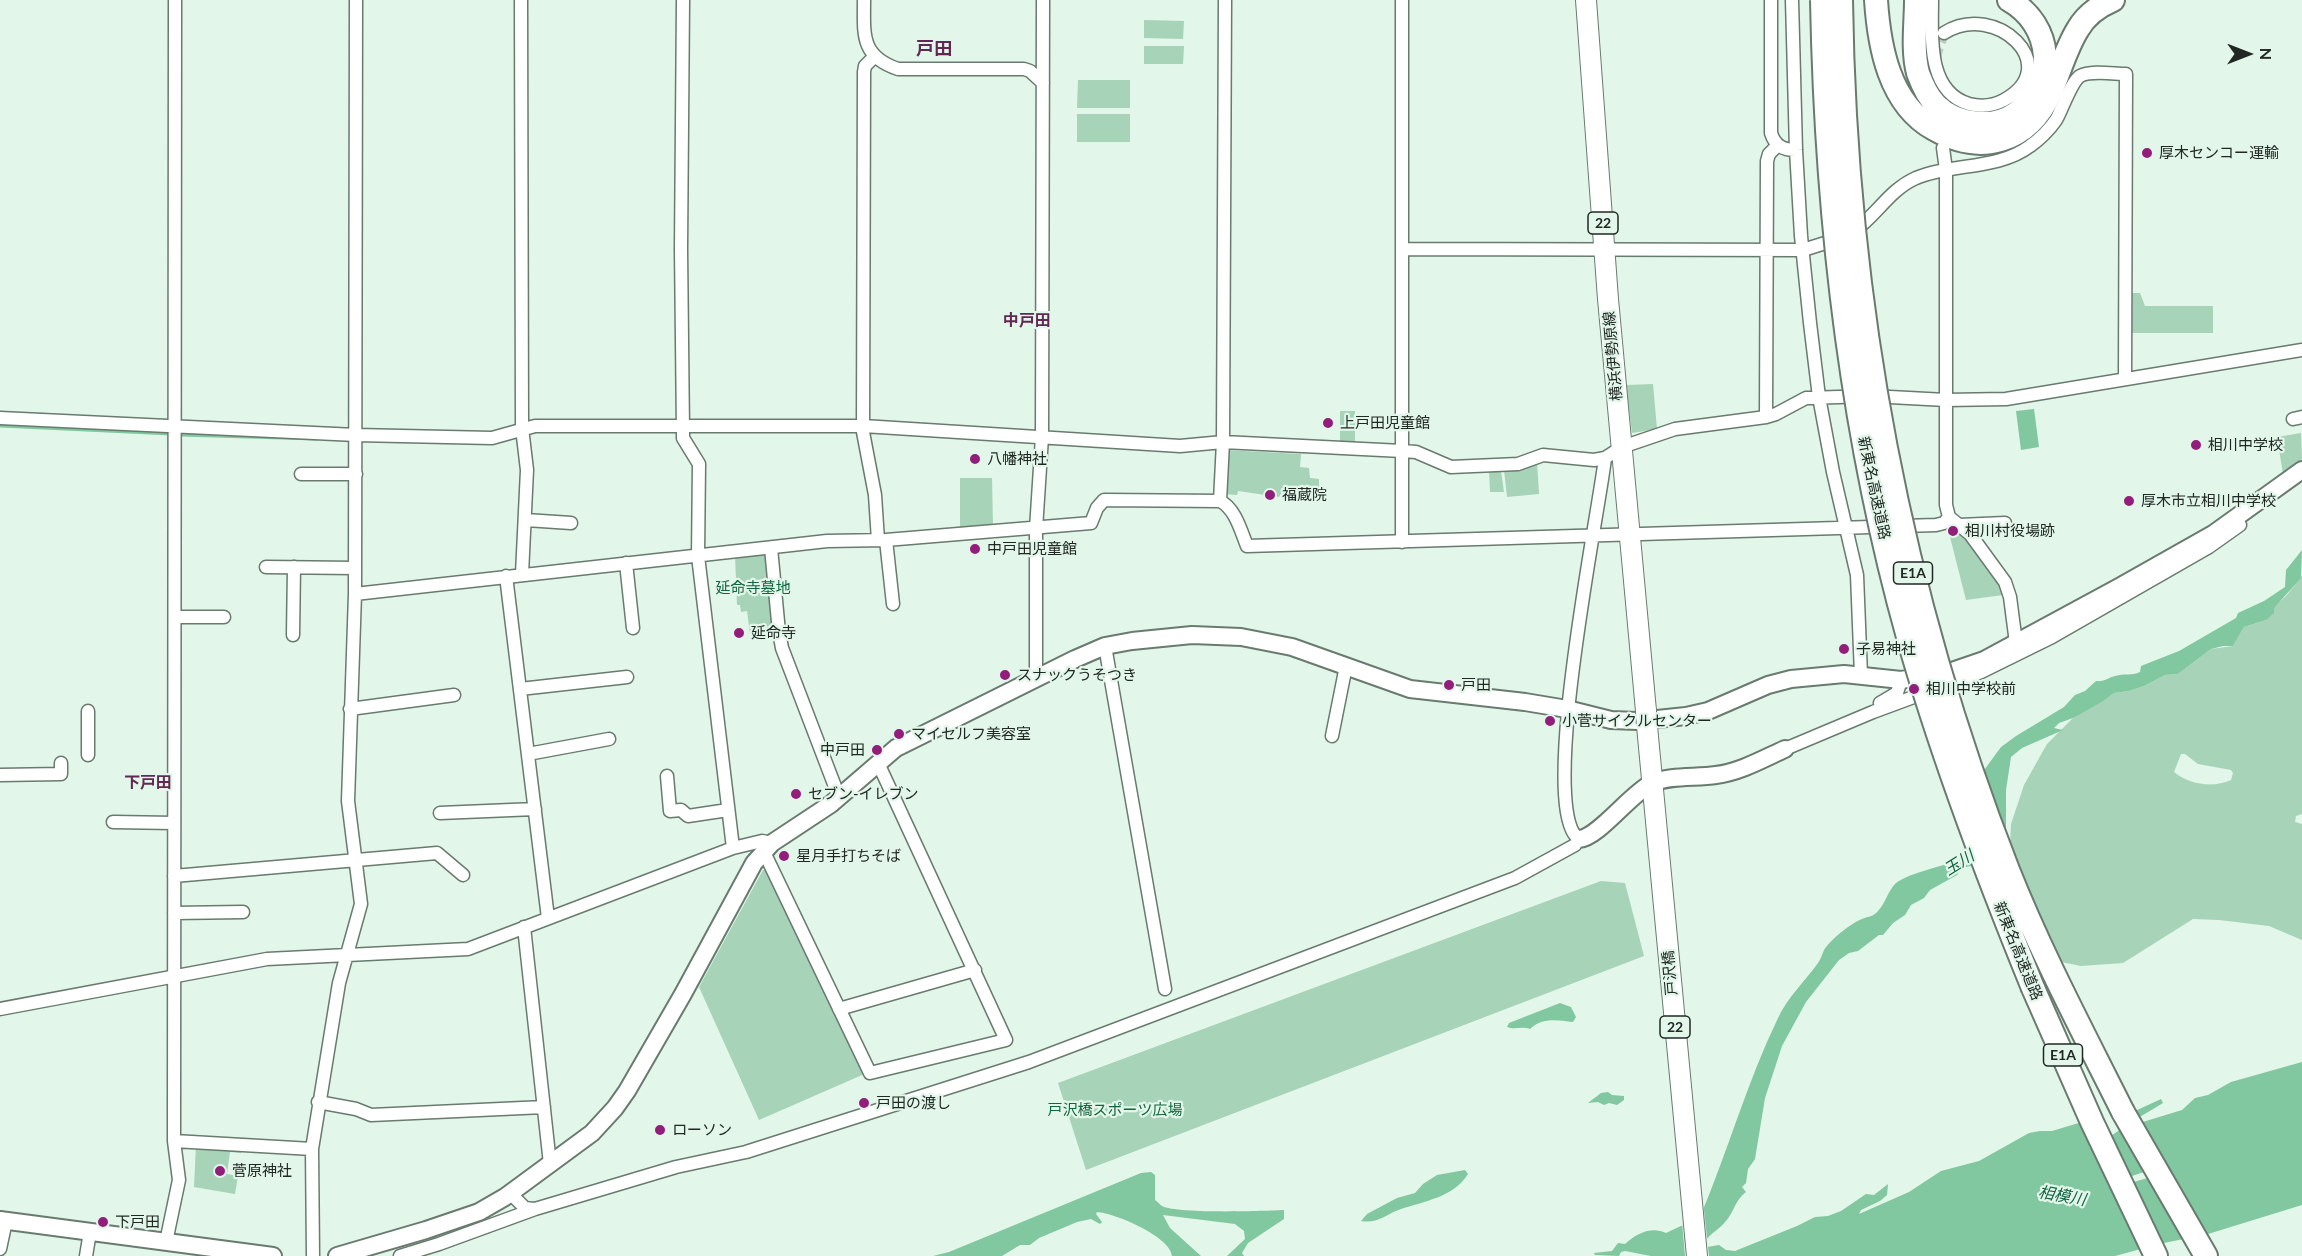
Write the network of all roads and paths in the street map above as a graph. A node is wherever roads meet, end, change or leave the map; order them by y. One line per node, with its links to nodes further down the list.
1 (175, 0): 38 (street)
2 (356, 0): 40 (street)
3 (520, 0): 39 (street)
4 (683, 0): 36 (street)
5 (864, 0): 20 (street)
6 (1043, 0): 21 (street)
7 (1225, 0): 42 (street)
8 (1402, 0): 26 (street)
9 (1586, 0): 27 (main road, 横浜伊勢原線 / 22)
10 (1771, 0): 22 (street)
11 (1792, 0): 24 (street)
12 (1822, 0): 137 (highway, 新東名高速道路 / E1A, bridge)
13 (1841, 0): 138 (highway, 新東名高速道路 / E1A, bridge)
14 (1876, 0): 18 (highway)
15 (1916, 0): 17 (highway)
16 (1932, 0): 19 (street)
17 (2009, 0)
18 (2113, 0)
19 (1944, 33)
20 (874, 57): 21 (street); 37 (street)
21 (1043, 83): 41 (street)
22 (1778, 146): 24 (street); 28 (street)
23 (1943, 147): 25 (street)
24 (1796, 150): 29 (street)
25 (1946, 170): 29 (street); 31 (street); 33 (street)
26 (1402, 249): 27 (street); 44 (street)
27 (1605, 249): 28 (street); 43 (main road, 横浜伊勢原線 / 22)
28 (1767, 250): 29 (street); 34 (street)
29 (1803, 250): 32 (street)
30 (2302, 350): 31 (street)
31 (2126, 380): 33 (street)
32 (1820, 397): 33 (street); 34 (street); 56 (street)
33 (1946, 400): 51 (street)
34 (1766, 417): 43 (street)
35 (0, 418): 38 (street)
36 (682, 426): 37 (street); 39 (street); 63 (street)
37 (863, 426): 41 (street); 60 (street)
38 (175, 427): 40 (street); 73 (street)
39 (522, 428): 40 (street); 52 (street)
40 (356, 435): 48 (street)
41 (1042, 437): 42 (street); 57 (street)
42 (1223, 442): 44 (street); 50 (street)
43 (1622, 447): 45 (street); 58 (main road, 横浜伊勢原線 / 22)
44 (1402, 450): 45 (street); 61 (street)
45 (1605, 458): 59 (street)
46 (2302, 470): 76 (street)
47 (301, 474): 48 (street)
48 (356, 474): 67 (street)
49 (2302, 476): 90 (street)
50 (1220, 501): 57 (street); 61 (street)
51 (1949, 517): 55 (street); 56 (street)
52 (526, 520): 53 (street); 68 (street)
53 (571, 523)
54 (2005, 523): 55 (street)
55 (1959, 525): 76 (street)
56 (1846, 528): 58 (street); 80 (street)
57 (1036, 529): 60 (street); 81 (street)
58 (1630, 535): 59 (street); 97 (main road, 横浜伊勢原線 / 22)
59 (1593, 536): 61 (street); 86 (street)
60 (882, 540): 62 (street); 71 (street)
61 (1401, 542)
62 (771, 548): 63 (street); 98 (street)
63 (698, 556): 64 (street); 100 (street)
64 (626, 563): 68 (street); 74 (street)
65 (266, 567): 66 (street)
66 (294, 567): 67 (street); 75 (street)
67 (355, 568): 70 (street)
68 (522, 574): 69 (street)
69 (506, 576): 70 (street); 83 (street)
70 (355, 594): 85 (street)
71 (893, 604)
72 (217, 615): 73 (street)
73 (175, 618): 103 (street)
74 (636, 622)
75 (297, 629)
76 (2016, 643): 82 (street)
77 (1105, 646): 78 (street); 81 (street); 117 (street)
78 (1346, 666): 86 (street); 88 (street)
79 (619, 674): 83 (street)
80 (1861, 675): 82 (street); 86 (street)
81 (1036, 678): 93 (street)
82 (1901, 680): 90 (street)
83 (520, 689): 91 (street)
84 (454, 695): 85 (street)
85 (350, 709): 107 (street)
86 (1567, 709): 104 (street)
87 (88, 711): 92 (street)
88 (1332, 736)
89 (609, 739): 91 (street)
90 (1785, 749): 97 (street)
91 (528, 754): 99 (street)
92 (88, 755)
93 (878, 763): 98 (street); 115 (street)
94 (61, 774): 95 (street)
95 (0, 775)
96 (667, 776): 100 (street)
97 (1653, 790): 104 (street); 136 (main road, 戸沢橋 / 22)
98 (839, 797): 106 (street)
99 (535, 809): 101 (street); 112 (street)
100 (728, 810): 105 (street)
101 (440, 813)
102 (120, 819): 103 (street)
103 (174, 823): 109 (street)
104 (1577, 842): 126 (street)
105 (733, 848): 106 (street); 112 (street)
106 (768, 848): 119 (street); 124 (street)
107 (356, 861): 108 (street); 109 (street); 114 (street)
108 (464, 875)
109 (174, 876): 110 (street)
110 (174, 913): 111 (street); 116 (street)
111 (236, 916)
112 (548, 918): 113 (street)
113 (524, 927): 114 (street); 121 (street)
114 (347, 956): 116 (street); 120 (street)
115 (975, 970): 119 (street); 119 (street)
116 (174, 975): 118 (street); 122 (street)
117 (1165, 989)
118 (0, 1009)
119 (839, 1009)
120 (318, 1102): 121 (street); 123 (street)
121 (544, 1107): 124 (street)
122 (174, 1141): 123 (street); 129 (street)
123 (312, 1149): 133 (street)
124 (550, 1164): 125 (street)
125 (510, 1193): 126 (street); 134 (street)
126 (535, 1209): 135 (street)
127 (3, 1221): 128 (street); 130 (street)
128 (90, 1232): 129 (street); 131 (street)
129 (166, 1242): 132 (street)
130 (0, 1249)
131 (86, 1256)
132 (273, 1256)
133 (313, 1256)
134 (337, 1256)
135 (400, 1256)
136 (1697, 1256)
137 (2156, 1256)
138 (2206, 1256)

